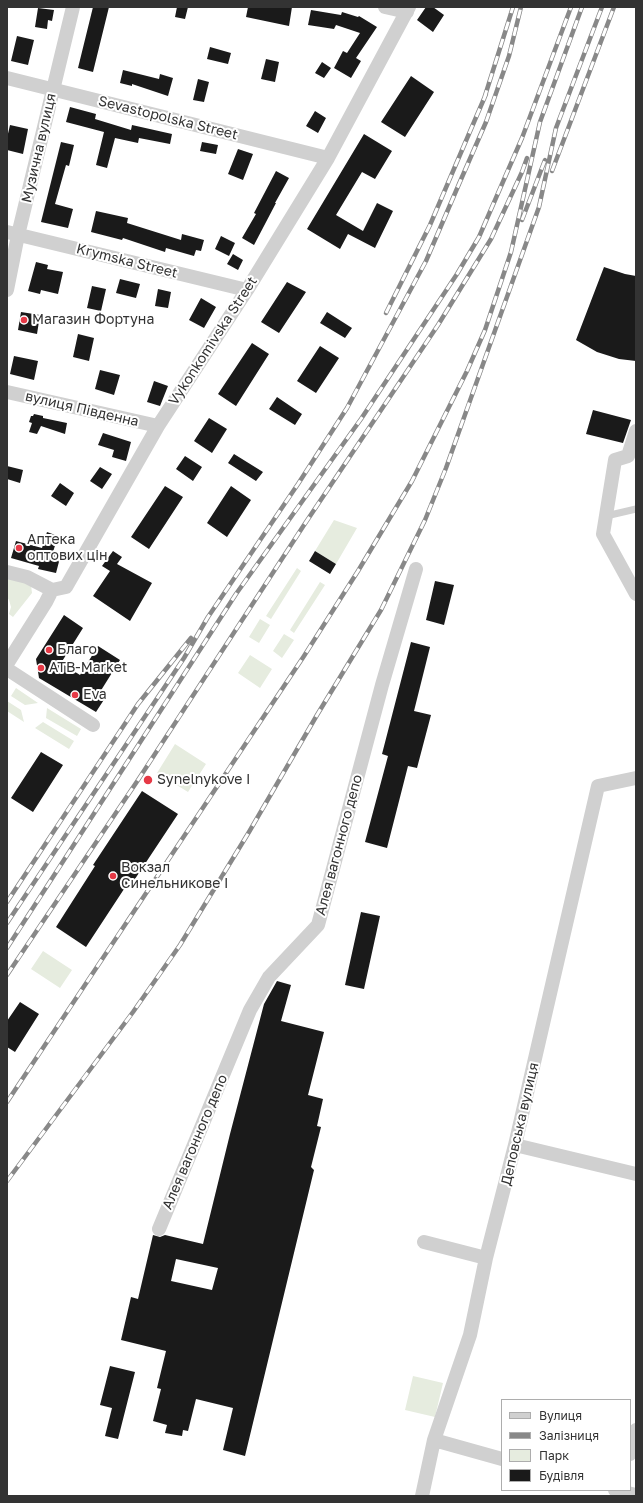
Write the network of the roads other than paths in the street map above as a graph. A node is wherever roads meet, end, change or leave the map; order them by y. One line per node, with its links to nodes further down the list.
1 (73, 7): 5 (street, Музична вулиця)
2 (385, 7): 3 (street)
3 (408, 10): 6 (street, Vykonkomivska Street)
4 (7, 78): 5 (street, Sevastopolska Street)
5 (53, 89): 6 (street, Sevastopolska Street); 7 (street, Музична вулиця)
6 (328, 158): 9 (street, Vykonkomivska Street)
7 (13, 234): 8 (street, Музична вулиця); 9 (street, Krymska Street)
8 (7, 290)
9 (247, 290): 11 (street, Vykonkomivska Street)
10 (7, 392): 11 (street, вулиця Південна)
11 (158, 426): 17 (street, Vykonkomivska Street)
12 (636, 431): 14 (street)
13 (636, 510): 14 (lane)
14 (606, 516): 18 (street)
15 (416, 569): 25 (street, Алея вагонного депо)
16 (7, 572): 17 (street)
17 (52, 590): 19 (street)
18 (636, 594)
19 (7, 664)
20 (7, 669): 21 (street)
21 (93, 725)
22 (636, 778): 23 (street, Деповська вулиця)
23 (515, 1145): 24 (street); 27 (street, Деповська вулиця)
24 (636, 1174)
25 (159, 1229)
26 (424, 1242): 27 (street)
27 (486, 1258): 29 (street, Деповська вулиця)
28 (636, 1430): 30 (street)
29 (434, 1440): 31 (street); 34 (street, Деповська вулиця)
30 (631, 1450)
31 (501, 1459)
32 (619, 1492): 33 (street)
33 (636, 1495)
34 (422, 1496)

